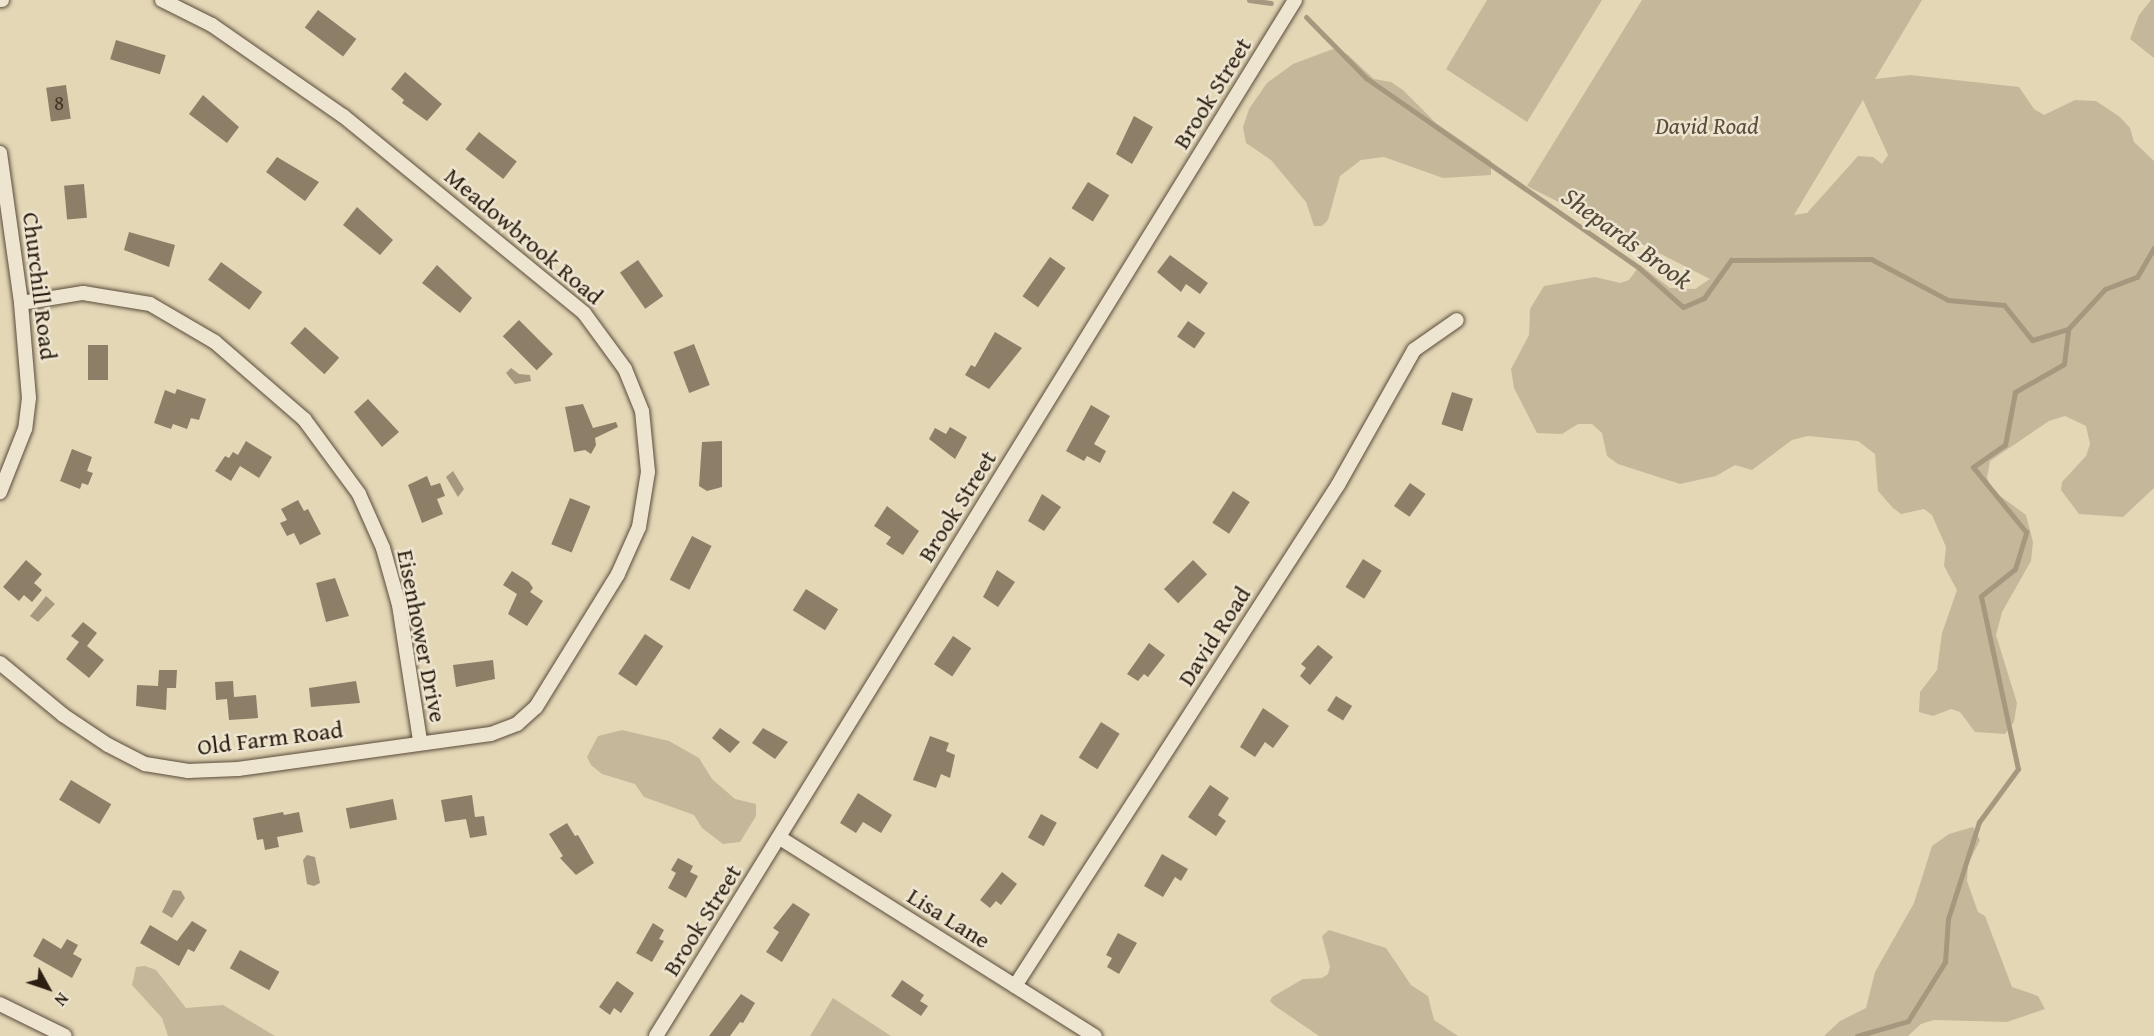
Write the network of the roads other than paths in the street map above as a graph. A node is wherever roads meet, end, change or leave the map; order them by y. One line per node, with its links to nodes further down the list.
1 (162, 0): 8 (street, Meadowbrook Road)
2 (1295, 0): 10 (street, Brook Street)
3 (0, 153): 4 (street, Churchill Road)
4 (21, 303): 6 (street, Churchill Road); 9 (street, Eisenhower Drive)
5 (1457, 320): 11 (street, David Road)
6 (0, 492)
7 (0, 663): 9 (street, Old Farm Road)
8 (554, 679): 9 (street, Old Farm Road)
9 (420, 741)
10 (780, 838): 11 (street, Lisa Lane); 14 (street, Brook Street)
11 (1015, 986): 15 (street, Lisa Lane)
12 (0, 1004): 13 (street)
13 (65, 1036)
14 (656, 1036)
15 (1095, 1036)

